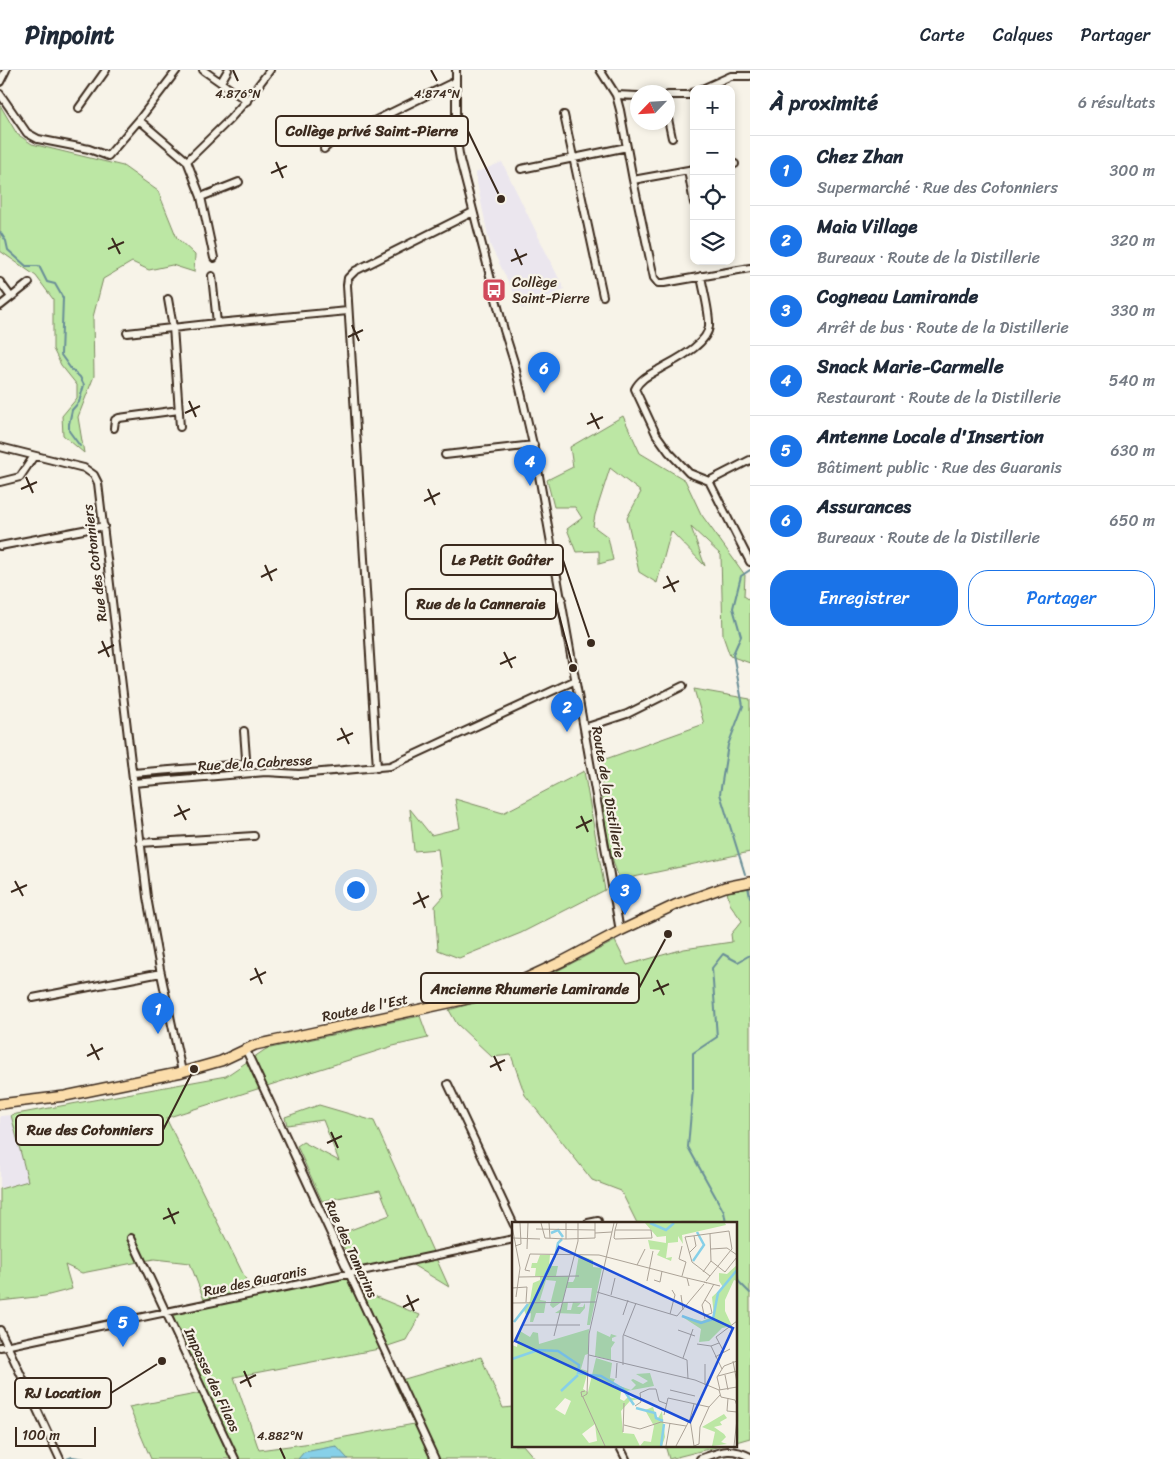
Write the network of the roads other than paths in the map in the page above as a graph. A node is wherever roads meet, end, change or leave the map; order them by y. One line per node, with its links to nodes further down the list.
1 (6, 70): 12 (street)
2 (106, 70): 21 (street)
3 (177, 70): 23 (street)
4 (203, 70): 13 (street)
5 (228, 70): 13 (street)
6 (270, 70): 20 (street)
7 (456, 70): 11 (street, Route de la Distillerie)
8 (600, 70): 18 (street)
9 (733, 73): 10 (street); 14 (street)
10 (750, 76)
11 (456, 81): 27 (street); 35 (street, Route de la Distillerie)
12 (0, 82)
13 (221, 82): 20 (street)
14 (710, 85)
15 (0, 94): 23 (street)
16 (675, 94): 17 (street)
17 (690, 94)
18 (616, 95): 19 (street); 26 (street)
19 (630, 96)
20 (246, 100): 29 (street)
21 (79, 108)
22 (564, 115): 28 (street)
23 (139, 120): 29 (street)
24 (670, 130): 25 (street)
25 (672, 138)
26 (627, 147): 28 (street); 32 (street)
27 (324, 149)
28 (573, 159): 30 (street); 42 (street)
29 (187, 161): 34 (street)
30 (521, 169)
31 (690, 169): 32 (street)
32 (632, 180): 39 (street)
33 (239, 182): 34 (street)
34 (201, 197): 36 (street)
35 (474, 212): 46 (street); 53 (street, Route de la Distillerie)
36 (214, 258)
37 (750, 268): 39 (street)
38 (212, 276): 47 (street)
39 (701, 276): 58 (street)
40 (0, 282): 43 (street)
41 (29, 283): 43 (street)
42 (603, 296)
43 (11, 297): 45 (street)
44 (168, 299): 48 (street)
45 (0, 306)
46 (348, 311): 47 (street); 69 (street)
47 (216, 323): 48 (street)
48 (173, 327): 49 (street); 50 (street)
49 (127, 333)
50 (179, 410): 51 (street); 52 (street)
51 (180, 427)
52 (114, 428)
53 (534, 445): 55 (street); 63 (street, Route de la Distillerie)
54 (0, 447): 56 (street, Rue des Cotonniers)
55 (445, 455)
56 (34, 456): 59 (street); 60 (street, Rue des Cotonniers)
57 (750, 460): 58 (street)
58 (709, 481): 62 (street)
59 (0, 482)
60 (104, 526): 61 (street); 70 (street, Rue des Cotonniers)
61 (0, 546)
62 (750, 562)
63 (562, 598): 64 (street); 65 (street, Route de la Distillerie)
64 (476, 610)
65 (576, 680): 67 (street, Route de la Distillerie); 69 (street, Rue de la Cabresse)
66 (683, 686): 67 (street)
67 (584, 728): 75 (street, Route de la Distillerie)
68 (244, 731): 70 (street)
69 (377, 768): 71 (street, Rue de la Cabresse)
70 (132, 773): 71 (street, Rue des Cotonniers)
71 (133, 783): 73 (street, Rue des Cotonniers)
72 (254, 836): 73 (street)
73 (140, 843): 76 (street, Rue des Cotonniers)
74 (750, 882): 75 (main road, Route de l'Est)
75 (620, 930): 78 (main road, Route de l'Est)
76 (161, 973): 77 (street); 79 (street, Rue des Cotonniers)
77 (33, 998)
78 (245, 1048): 79 (main road, Route de l'Est); 87 (street, Rue des Tamarins)
79 (182, 1072): 81 (main road, Route de l'Est)
80 (448, 1084): 83 (street)
81 (0, 1104)
82 (598, 1221): 84 (street)
83 (513, 1222)
84 (593, 1222)
85 (131, 1238): 88 (street, Impasse des Filaos)
86 (512, 1238): 87 (street, Rue des Guaranis)
87 (349, 1274): 88 (street, Rue des Guaranis); 95 (street, Rue des Tamarins)
88 (166, 1313): 90 (street, Rue des Guaranis); 94 (street, Impasse des Filaos)
89 (0, 1330): 90 (street)
90 (3, 1346): 93 (street)
91 (620, 1446): 96 (street)
92 (750, 1457): 97 (street)
93 (60, 1459)
94 (235, 1459)
95 (435, 1459)
96 (626, 1459)
97 (700, 1459)

